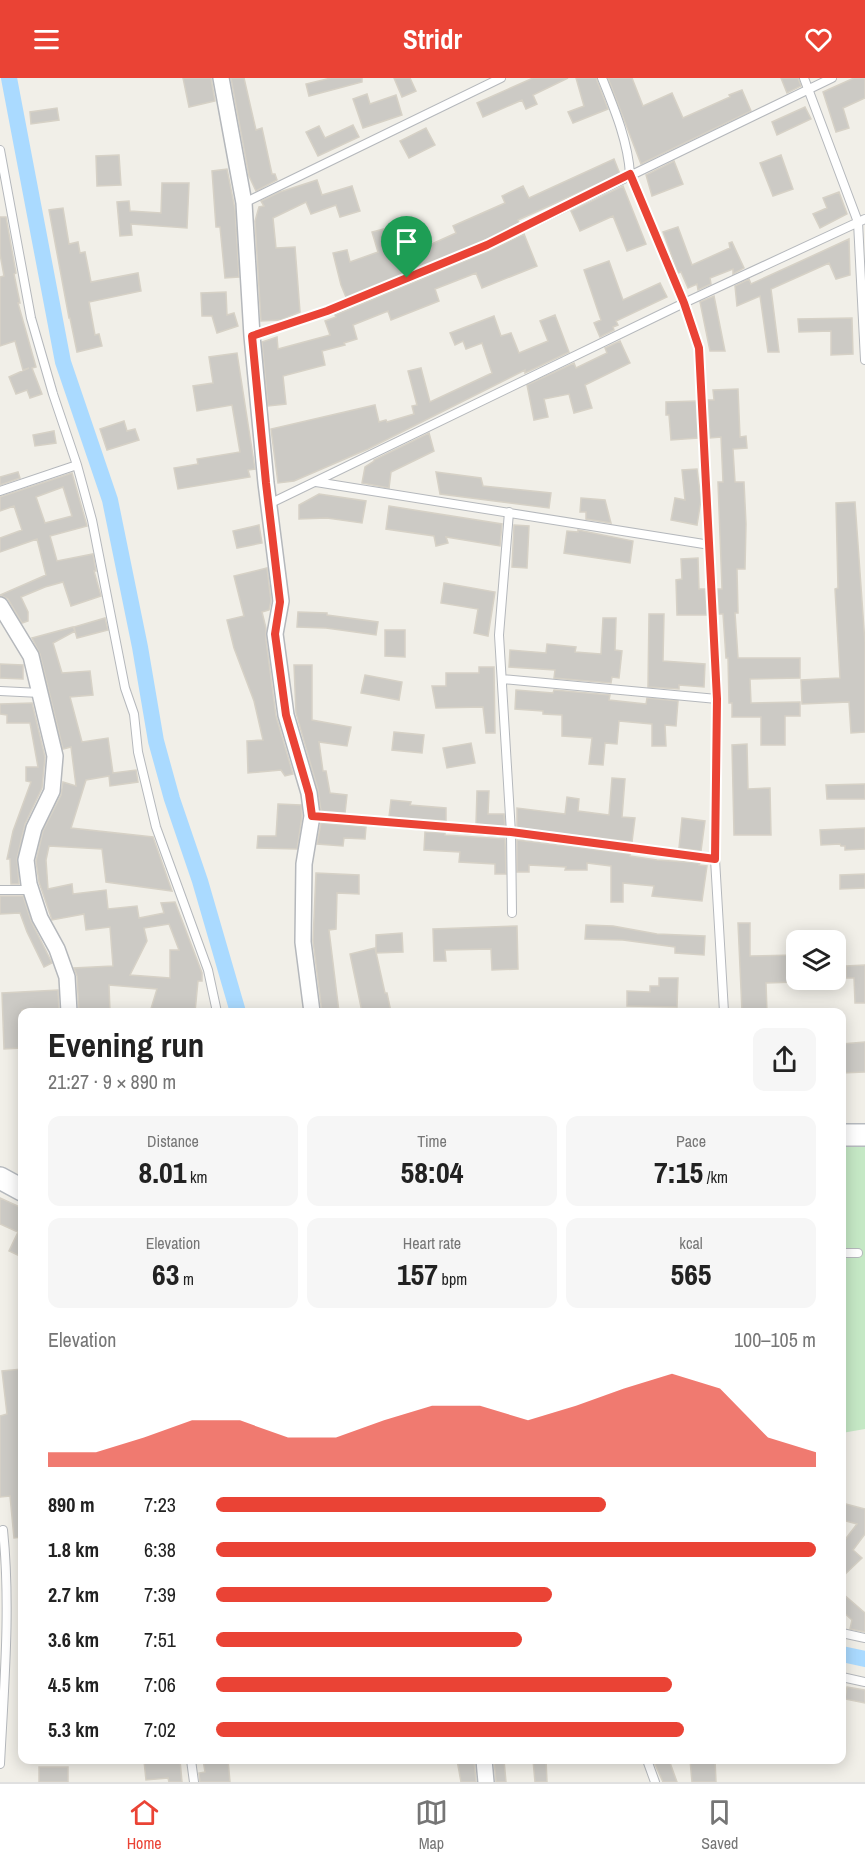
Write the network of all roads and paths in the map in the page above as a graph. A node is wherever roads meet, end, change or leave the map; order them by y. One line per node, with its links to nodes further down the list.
1 (221, 78): 9 (street)
2 (501, 78): 9 (lane)
3 (602, 78): 8 (lane)
4 (804, 78): 6 (lane)
5 (832, 78): 6 (lane)
6 (809, 89): 8 (lane); 10 (lane)
7 (0, 150): 14 (lane)
8 (630, 174): 11 (lane); 12 (lane)
9 (244, 202): 12 (street)
10 (862, 220): 11 (lane); 13 (lane)
11 (684, 303): 15 (lane); 19 (lane)
12 (252, 336): 17 (street)
13 (865, 360)
14 (77, 465): 16 (lane); 32 (lane)
15 (315, 482): 17 (lane); 18 (lane)
16 (0, 491)
17 (268, 504): 25 (street)
18 (509, 512): 19 (lane); 21 (lane)
19 (710, 545): 24 (lane)
20 (0, 605): 23 (street)
21 (502, 679): 24 (lane); 26 (lane)
22 (0, 691): 23 (lane)
23 (40, 693): 29 (street)
24 (717, 699): 27 (lane)
25 (312, 816): 26 (lane); 33 (street)
26 (511, 832): 27 (lane); 30 (lane)
27 (715, 859): 34 (lane)
28 (0, 890): 29 (lane)
29 (31, 890): 31 (street)
30 (512, 913)
31 (69, 1008)
32 (216, 1008)
33 (311, 1008)
34 (724, 1008)
35 (846, 1135): 36 (street)
36 (865, 1135)
37 (0, 1178): 38 (street)
38 (18, 1188)
39 (846, 1253): 40 (lane)
40 (858, 1253)
41 (3, 1530): 46 (lane)
42 (846, 1634): 43 (lane)
43 (865, 1638)
44 (846, 1678): 45 (lane)
45 (865, 1682)
46 (0, 1764)
47 (192, 1764): 50 (lane)
48 (484, 1764): 51 (street)
49 (648, 1764): 52 (lane)
50 (194, 1782)
51 (486, 1782)
52 (655, 1782)

